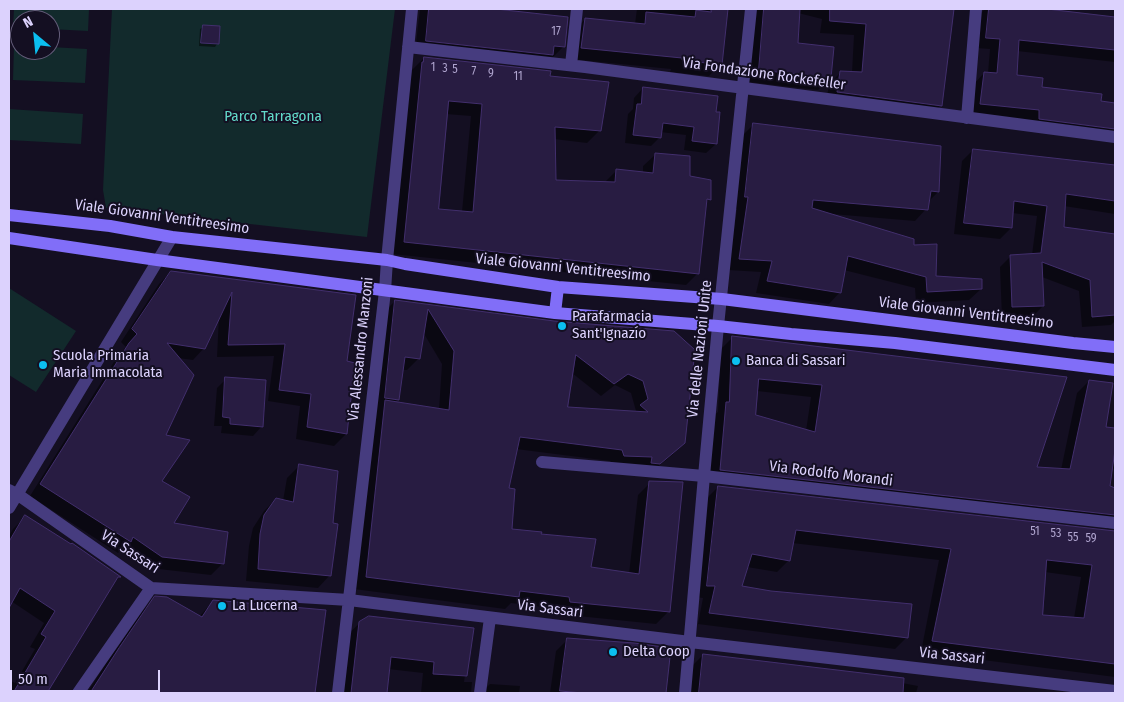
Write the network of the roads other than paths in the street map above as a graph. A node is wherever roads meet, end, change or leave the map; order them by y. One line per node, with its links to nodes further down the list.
1 (412, 9): 5 (street, Via Alessandro Manzoni)
2 (577, 9): 6 (street)
3 (751, 9): 7 (street, Via delle Nazioni Unite)
4 (976, 9): 8 (street)
5 (408, 47): 6 (street, Via Fondazione Rockefeller); 14 (street, Via Alessandro Manzoni)
6 (571, 65): 7 (street, Via Fondazione Rockefeller)
7 (742, 88): 8 (street, Via Fondazione Rockefeller); 17 (street, Via delle Nazioni Unite)
8 (967, 118): 9 (street, Via Fondazione Rockefeller)
9 (1115, 137)
10 (9, 215): 11 (main road, Viale Giovanni Ventitreesimo)
11 (172, 237): 13 (street); 14 (main road, Viale Giovanni Ventitreesimo)
12 (9, 238): 13 (main road)
13 (157, 260): 16 (main road); 28 (street)
14 (387, 260): 15 (main road, Viale Giovanni Ventitreesimo); 16 (street, Via Alessandro Manzoni)
15 (558, 286): 17 (main road, Viale Giovanni Ventitreesimo); 18 (main road)
16 (385, 291): 18 (main road); 32 (street, Via Alessandro Manzoni)
17 (722, 299): 19 (main road, Viale Giovanni Ventitreesimo); 20 (street, Via delle Nazioni Unite)
18 (554, 313): 20 (main road)
19 (898, 321): 21 (main road); 22 (main road, Viale Giovanni Ventitreesimo)
20 (718, 326): 21 (main road); 27 (street, Via delle Nazioni Unite)
21 (895, 343): 24 (main road)
22 (1073, 343): 23 (main road, Viale Giovanni Ventitreesimo); 24 (main road)
23 (1115, 347)
24 (1070, 365): 25 (main road)
25 (1115, 370)
26 (542, 462): 27 (street, Via Rodolfo Morandi)
27 (704, 476): 30 (street, Via Rodolfo Morandi); 34 (street, Via delle Nazioni Unite)
28 (13, 492): 29 (street); 31 (street, Via Sassari)
29 (9, 508)
30 (1115, 523)
31 (151, 588): 32 (street, Via Sassari); 36 (street)
32 (349, 600): 33 (street, Via Sassari); 37 (street, Via Alessandro Manzoni)
33 (490, 618): 34 (street, Via Sassari); 38 (street)
34 (690, 642): 35 (street, Via Sassari); 39 (street, Via delle Nazioni Unite)
35 (1115, 691)
36 (78, 693)
37 (338, 693)
38 (480, 693)
39 (685, 693)

